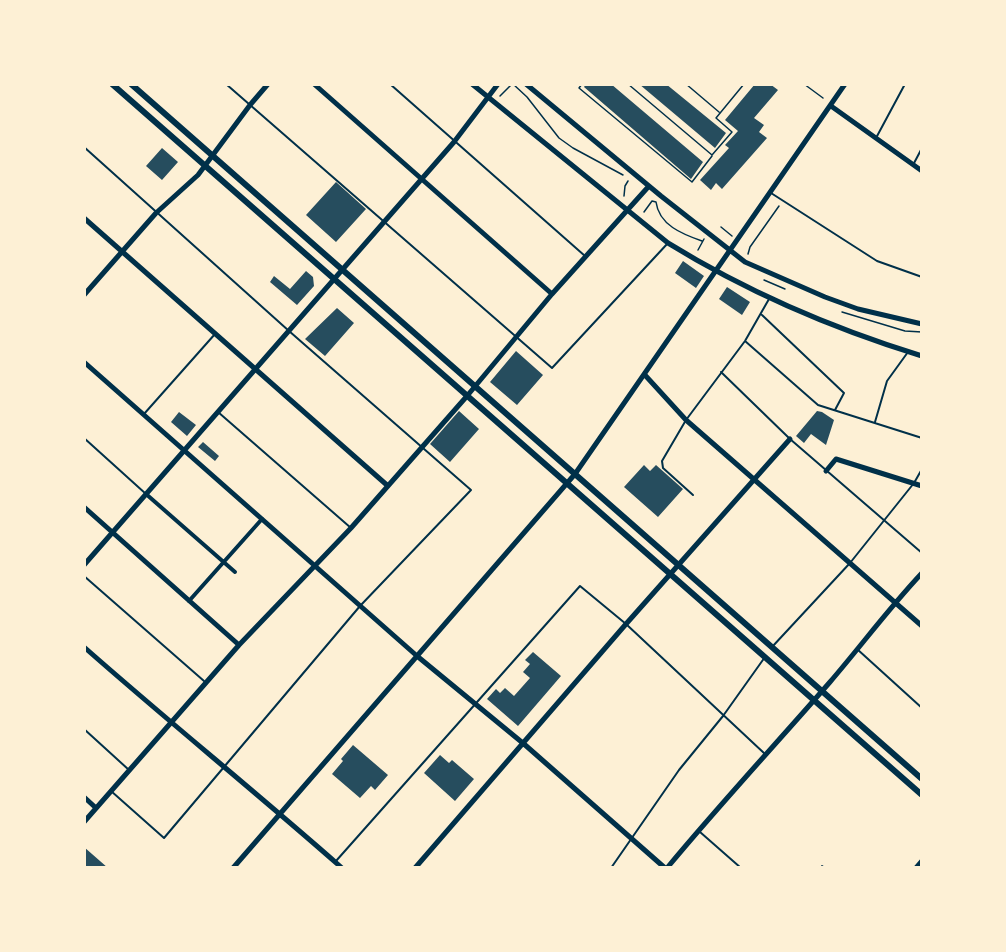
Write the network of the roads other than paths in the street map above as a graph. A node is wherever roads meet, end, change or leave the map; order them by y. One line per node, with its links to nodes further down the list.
1 (112, 84): 21 (street)
2 (131, 84): 19 (street)
3 (226, 84): 13 (lane)
4 (268, 84): 13 (street)
5 (314, 84): 23 (street)
6 (390, 84): 16 (lane)
7 (472, 84): 12 (street)
8 (498, 84): 12 (street)
9 (526, 84): 24 (street)
10 (845, 84): 14 (street)
11 (905, 84): 15 (lane)
12 (487, 98): 16 (street); 26 (street)
13 (250, 105): 19 (street); 29 (lane)
14 (831, 106): 15 (street); 25 (street)
15 (876, 138): 20 (street)
16 (454, 142): 23 (street); 33 (lane)
17 (84, 147): 27 (lane)
18 (922, 148): 20 (lane)
19 (214, 156): 21 (street); 34 (street)
20 (913, 165): 22 (street)
21 (206, 166): 27 (street); 37 (street)
22 (922, 171)
23 (421, 179): 29 (street); 38 (street)
24 (649, 186): 26 (street); 31 (street)
25 (771, 193): 31 (street); 36 (lane)
26 (628, 210): 30 (street); 33 (street)
27 (156, 213): 32 (street); 43 (lane)
28 (84, 218): 32 (street)
29 (384, 222): 34 (street); 45 (lane)
30 (668, 243): 35 (street); 45 (lane)
31 (729, 251): 35 (street); 42 (street)
32 (122, 252): 39 (street); 44 (street)
33 (585, 256): 38 (street)
34 (343, 269): 37 (street); 53 (street)
35 (715, 271): 40 (street); 52 (street)
36 (922, 277)
37 (334, 279): 43 (street); 54 (street)
38 (552, 294): 45 (street)
39 (84, 295)
40 (769, 299): 41 (lane); 47 (street)
41 (761, 315): 46 (lane); 55 (lane)
42 (922, 324)
43 (289, 331): 50 (street); 63 (lane)
44 (215, 334): 50 (street); 57 (lane)
45 (516, 337): 53 (street)
46 (745, 341): 51 (lane); 55 (lane)
47 (909, 351): 48 (street); 59 (lane)
48 (922, 356)
49 (84, 362): 57 (street)
50 (255, 369): 56 (street); 71 (street)
51 (721, 372): 58 (lane); 62 (lane)
52 (644, 374): 58 (street); 67 (street)
53 (475, 386): 54 (street); 67 (street)
54 (467, 396): 63 (street); 69 (street)
55 (835, 410): 59 (lane)
56 (218, 412): 64 (street); 78 (lane)
57 (144, 414): 64 (street)
58 (686, 420): 68 (street); 74 (lane)
59 (875, 422): 61 (lane)
60 (84, 438): 73 (lane)
61 (922, 438)
62 (790, 439): 66 (lane); 68 (street)
63 (423, 446): 71 (street); 92 (lane)
64 (184, 450): 73 (street); 76 (street)
65 (922, 469): 70 (lane)
66 (826, 471): 70 (street); 77 (lane)
67 (575, 474): 69 (street); 83 (street)
68 (754, 479): 82 (street); 83 (street)
69 (568, 483): 87 (street); 99 (street)
70 (914, 483): 72 (street); 77 (lane)
71 (388, 486): 78 (street)
72 (922, 486)
73 (146, 494): 79 (street); 81 (street)
74 (693, 495)
75 (84, 507): 79 (street)
76 (262, 519): 81 (street); 85 (street)
77 (884, 522): 80 (lane); 82 (lane)
78 (351, 528): 85 (street)
79 (112, 532): 84 (street); 90 (street)
80 (922, 553)
81 (224, 562): 86 (street); 90 (street)
82 (850, 563): 91 (street); 97 (lane)
83 (678, 564): 87 (street); 97 (street)
84 (84, 565)
85 (315, 566): 92 (street); 95 (street)
86 (235, 572)
87 (670, 573): 93 (street); 100 (street)
88 (922, 573): 91 (street)
89 (84, 576): 101 (lane)
90 (189, 601): 95 (street)
91 (895, 602): 94 (street); 98 (street)
92 (360, 606): 99 (street); 111 (lane)
93 (626, 624): 104 (lane); 106 (lane); 109 (street)
94 (922, 626)
95 (239, 645): 101 (street)
96 (84, 647): 107 (street)
97 (772, 647): 102 (street)
98 (857, 649): 102 (street); 105 (lane)
99 (417, 656): 104 (street); 118 (street)
100 (765, 657): 103 (street); 106 (lane)
101 (207, 683): 107 (street)
102 (822, 691): 103 (street); 113 (street)
103 (814, 700): 110 (street); 115 (street)
104 (476, 704): 109 (street); 123 (lane)
105 (922, 708)
106 (723, 716): 110 (lane); 121 (lane)
107 (171, 724): 111 (street); 112 (street)
108 (84, 729): 112 (lane)
109 (524, 744): 121 (street); 126 (street)
110 (765, 754): 120 (street)
111 (223, 766): 114 (lane); 118 (street)
112 (129, 771): 114 (street)
113 (922, 779)
114 (111, 791): 117 (street)
115 (922, 795)
116 (84, 797): 117 (street)
117 (96, 808): 119 (street)
118 (280, 814): 123 (street); 124 (street)
119 (84, 822)
120 (699, 830): 128 (street); 129 (lane)
121 (632, 838): 127 (lane); 128 (street)
122 (922, 861): 130 (street)
123 (336, 862): 125 (street)
124 (233, 868)
125 (342, 868)
126 (415, 868)
127 (611, 868)
128 (666, 868)
129 (741, 868)
130 (916, 868)

